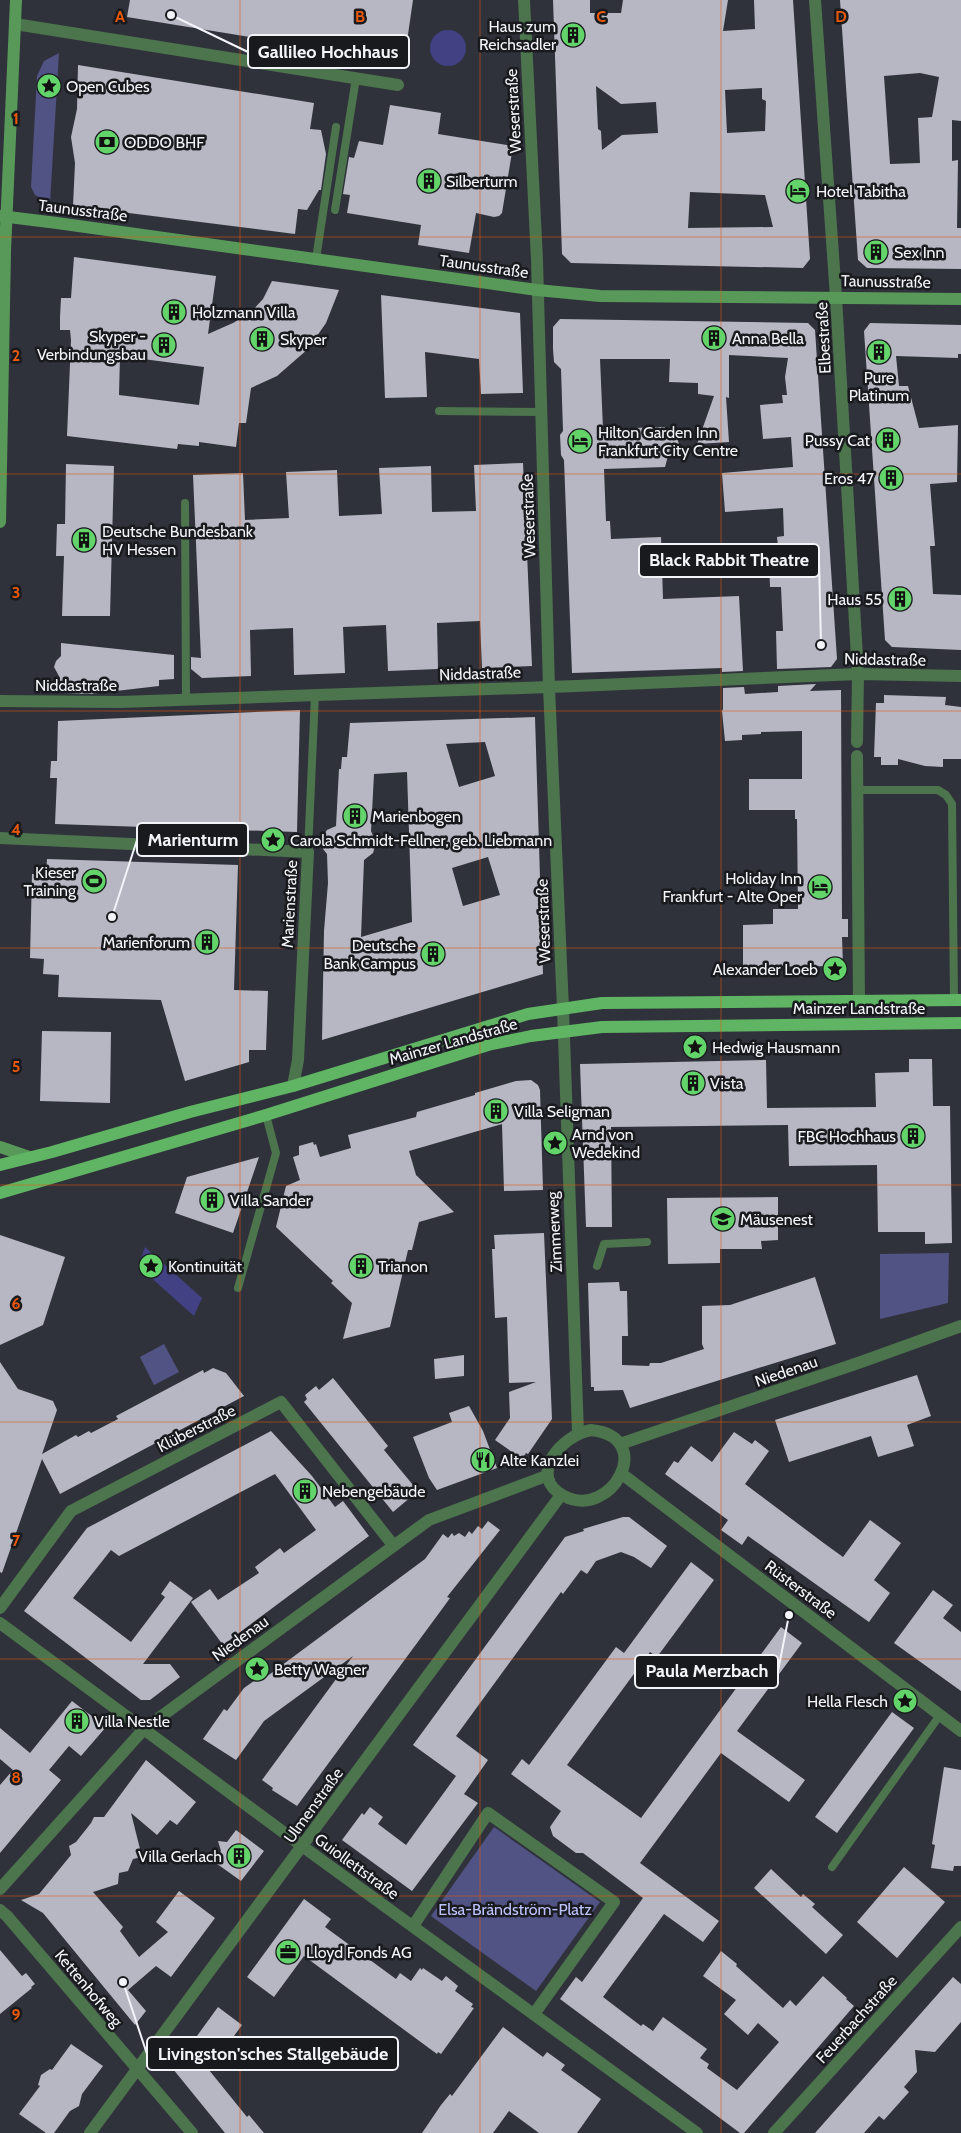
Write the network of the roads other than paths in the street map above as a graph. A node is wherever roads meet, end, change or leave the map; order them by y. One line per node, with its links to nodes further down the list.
1 (16, 0): 4 (main road)
2 (524, 0): 14 (street, Weserstraße)
3 (815, 0): 15 (street, Elbestraße)
4 (15, 24): 5 (main road); 6 (street)
5 (12, 76): 8 (main road); 11 (main road)
6 (356, 78): 7 (street); 10 (lane)
7 (398, 85)
8 (0, 114)
9 (336, 127): 12 (lane)
10 (335, 210)
11 (3, 217): 12 (main road, Taunusstraße); 17 (main road)
12 (316, 259): 14 (main road, Taunusstraße)
13 (0, 289): 17 (main road)
14 (537, 290): 15 (main road, Taunusstraße); 19 (street, Weserstraße)
15 (836, 297): 16 (main road, Taunusstraße); 22 (street, Elbestraße)
16 (961, 299)
17 (4, 302): 21 (main road)
18 (439, 411): 19 (lane)
19 (541, 412): 24 (street, Weserstraße)
20 (185, 502): 26 (lane)
21 (0, 522)
22 (858, 674): 23 (street, Niddastraße); 24 (street, Niddastraße); 28 (street)
23 (961, 676)
24 (549, 687): 25 (street, Niddastraße); 35 (street, Weserstraße)
25 (315, 695): 26 (street, Niddastraße); 32 (lane)
26 (186, 700): 27 (street, Niddastraße)
27 (0, 701)
28 (857, 742)
29 (857, 756): 30 (street, Mainzer Landstraße)
30 (856, 790): 33 (lane, Mainzer Landstraße); 34 (street, Mainzer Landstraße)
31 (0, 838): 32 (street, Marienstraße)
32 (308, 852): 38 (street, Marienstraße)
33 (958, 1000): 34 (main road, Mainzer Landstraße)
34 (858, 1001): 35 (main road, Mainzer Landstraße)
35 (563, 1009): 37 (street, Weserstraße); 38 (main road, Mainzer Landstraße)
36 (961, 1023): 37 (main road, Mainzer Landstraße)
37 (563, 1030): 39 (main road, Mainzer Landstraße); 48 (street, Zimmerweg)
38 (293, 1086): 41 (main road, Mainzer Landstraße)
39 (266, 1115): 43 (main road, Mainzer Landstraße); 46 (lane)
40 (0, 1147): 41 (main road)
41 (29, 1157): 42 (main road, Mainzer Landstraße)
42 (0, 1165)
43 (0, 1193)
44 (647, 1242): 45 (lane)
45 (597, 1266)
46 (238, 1288)
47 (961, 1326): 49 (street, Niedenau)
48 (578, 1433): 49 (street); 51 (street)
49 (620, 1444): 50 (street)
50 (622, 1474): 52 (street); 56 (street, Rüsterstraße)
51 (546, 1476): 52 (street); 53 (street, Niedenau)
52 (561, 1495): 59 (street, Ulmenstraße)
53 (394, 1545): 54 (street, Klüberstraße); 57 (street, Niedenau)
54 (0, 1608)
55 (0, 1622): 57 (street, Guiollettstraße)
56 (940, 1715): 58 (street, Rüsterstraße); 60 (lane)
57 (144, 1729): 59 (street, Guiollettstraße); 61 (street, Niedenau)
58 (961, 1731)
59 (302, 1846): 63 (street, Guiollettstraße); 66 (street, Ulmenstraße)
60 (832, 1867)
61 (0, 1889)
62 (0, 1910): 66 (street, Kettenhofweg)
63 (413, 1926): 65 (street, Guiollettstraße); 65 (street)
64 (961, 1927): 70 (street, Feuerbachstraße)
65 (534, 2014): 69 (street, Guiollettstraße)
66 (137, 2069): 67 (street, Ulmenstraße); 68 (street, Kettenhofweg)
67 (90, 2133)
68 (192, 2133)
69 (697, 2133)
70 (774, 2133)

